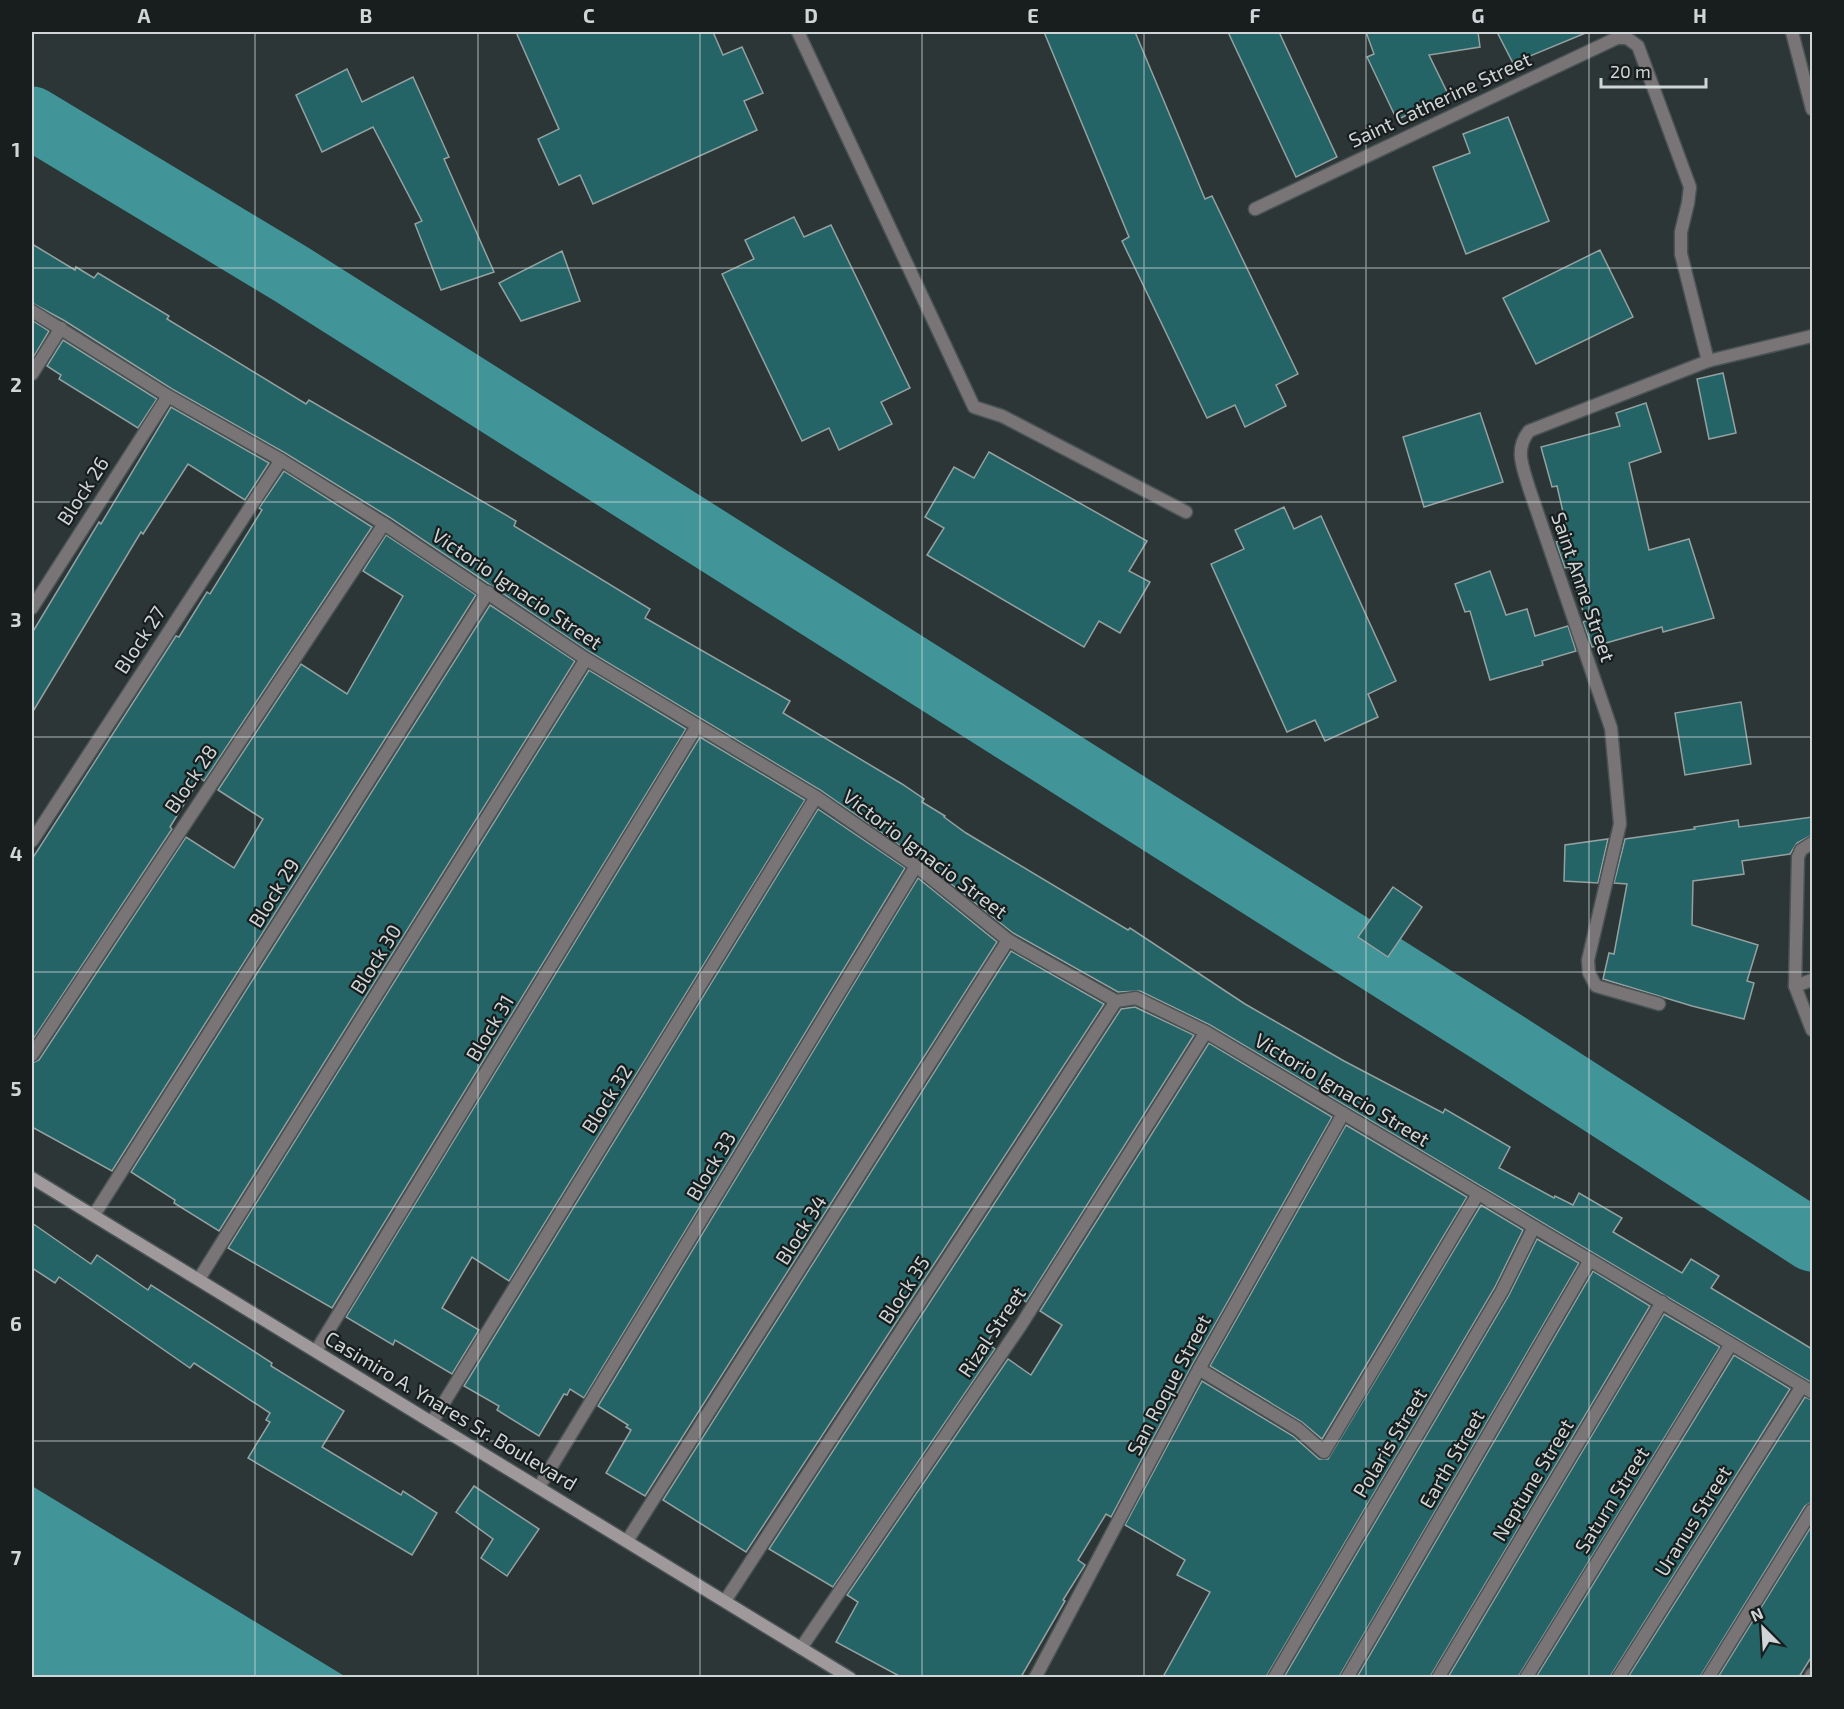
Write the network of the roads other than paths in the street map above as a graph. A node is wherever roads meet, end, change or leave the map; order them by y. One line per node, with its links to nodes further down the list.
1 (798, 32): 12 (street)
2 (1792, 32): 3 (street)
3 (1812, 109)
4 (1255, 209): 8 (street, Saint Catherine Street)
5 (32, 310): 6 (street, Victorio Ignacio Street)
6 (61, 327): 9 (street); 10 (street, Victorio Ignacio Street)
7 (1812, 336): 8 (street, Saint Anne Street)
8 (1708, 361): 26 (street, Saint Anne Street)
9 (32, 374)
10 (168, 396): 11 (street, Victorio Ignacio Street); 15 (street, Block 26)
11 (281, 460): 13 (street, Victorio Ignacio Street); 19 (street, Block 27)
12 (1186, 512)
13 (384, 524): 14 (street, Victorio Ignacio Street); 29 (street, Block 28)
14 (488, 592): 16 (street, Victorio Ignacio Street); 33 (street, Block 29)
15 (32, 608)
16 (585, 659): 17 (street, Victorio Ignacio Street); 36 (street, Block 30)
17 (697, 726): 18 (street, Victorio Ignacio Street); 39 (street, Block 31)
18 (816, 797): 21 (street, Victorio Ignacio Street); 42 (street, Block 32)
19 (32, 841)
20 (1812, 843): 24 (street)
21 (916, 866): 22 (street, Victorio Ignacio Street); 43 (street, Block 33)
22 (1008, 940): 25 (street, Victorio Ignacio Street); 45 (street, Block 34)
23 (1812, 980): 24 (street)
24 (1795, 986): 27 (street)
25 (1116, 1001): 28 (street, Victorio Ignacio Street); 46 (street, Block 35)
26 (1659, 1004)
27 (1812, 1030)
28 (1206, 1032): 30 (street, Victorio Ignacio Street); 47 (street, Rizal Street)
29 (32, 1055)
30 (1343, 1114): 32 (street, Victorio Ignacio Street); 40 (street, San Roque Street)
31 (32, 1178): 33 (main road, Casimiro A. Ynares Sr. Boulevard)
32 (1478, 1194): 34 (street, Victorio Ignacio Street); 40 (street)
33 (93, 1215): 36 (main road, Casimiro A. Ynares Sr. Boulevard)
34 (1534, 1227): 35 (street, Victorio Ignacio Street); 50 (street, Polaris Street)
35 (1590, 1260): 37 (street, Victorio Ignacio Street); 51 (street, Earth Street)
36 (199, 1279): 39 (main road, Casimiro A. Ynares Sr. Boulevard)
37 (1662, 1302): 38 (street, Victorio Ignacio Street); 52 (street, Neptune Street)
38 (1731, 1344): 41 (street, Victorio Ignacio Street); 53 (street, Saturn Street)
39 (316, 1351): 42 (main road, Casimiro A. Ynares Sr. Boulevard)
40 (1199, 1369): 49 (street, San Roque Street)
41 (1807, 1389): 54 (street, Uranus Street)
42 (432, 1422): 43 (main road, Casimiro A. Ynares Sr. Boulevard)
43 (539, 1487): 45 (main road, Casimiro A. Ynares Sr. Boulevard)
44 (1812, 1510): 55 (street)
45 (627, 1541): 46 (main road, Casimiro A. Ynares Sr. Boulevard)
46 (725, 1601): 47 (main road, Casimiro A. Ynares Sr. Boulevard)
47 (801, 1648): 48 (main road, Casimiro A. Ynares Sr. Boulevard)
48 (850, 1677)
49 (1035, 1677)
50 (1274, 1677)
51 (1347, 1677)
52 (1438, 1677)
53 (1526, 1677)
54 (1618, 1677)
55 (1708, 1677)

